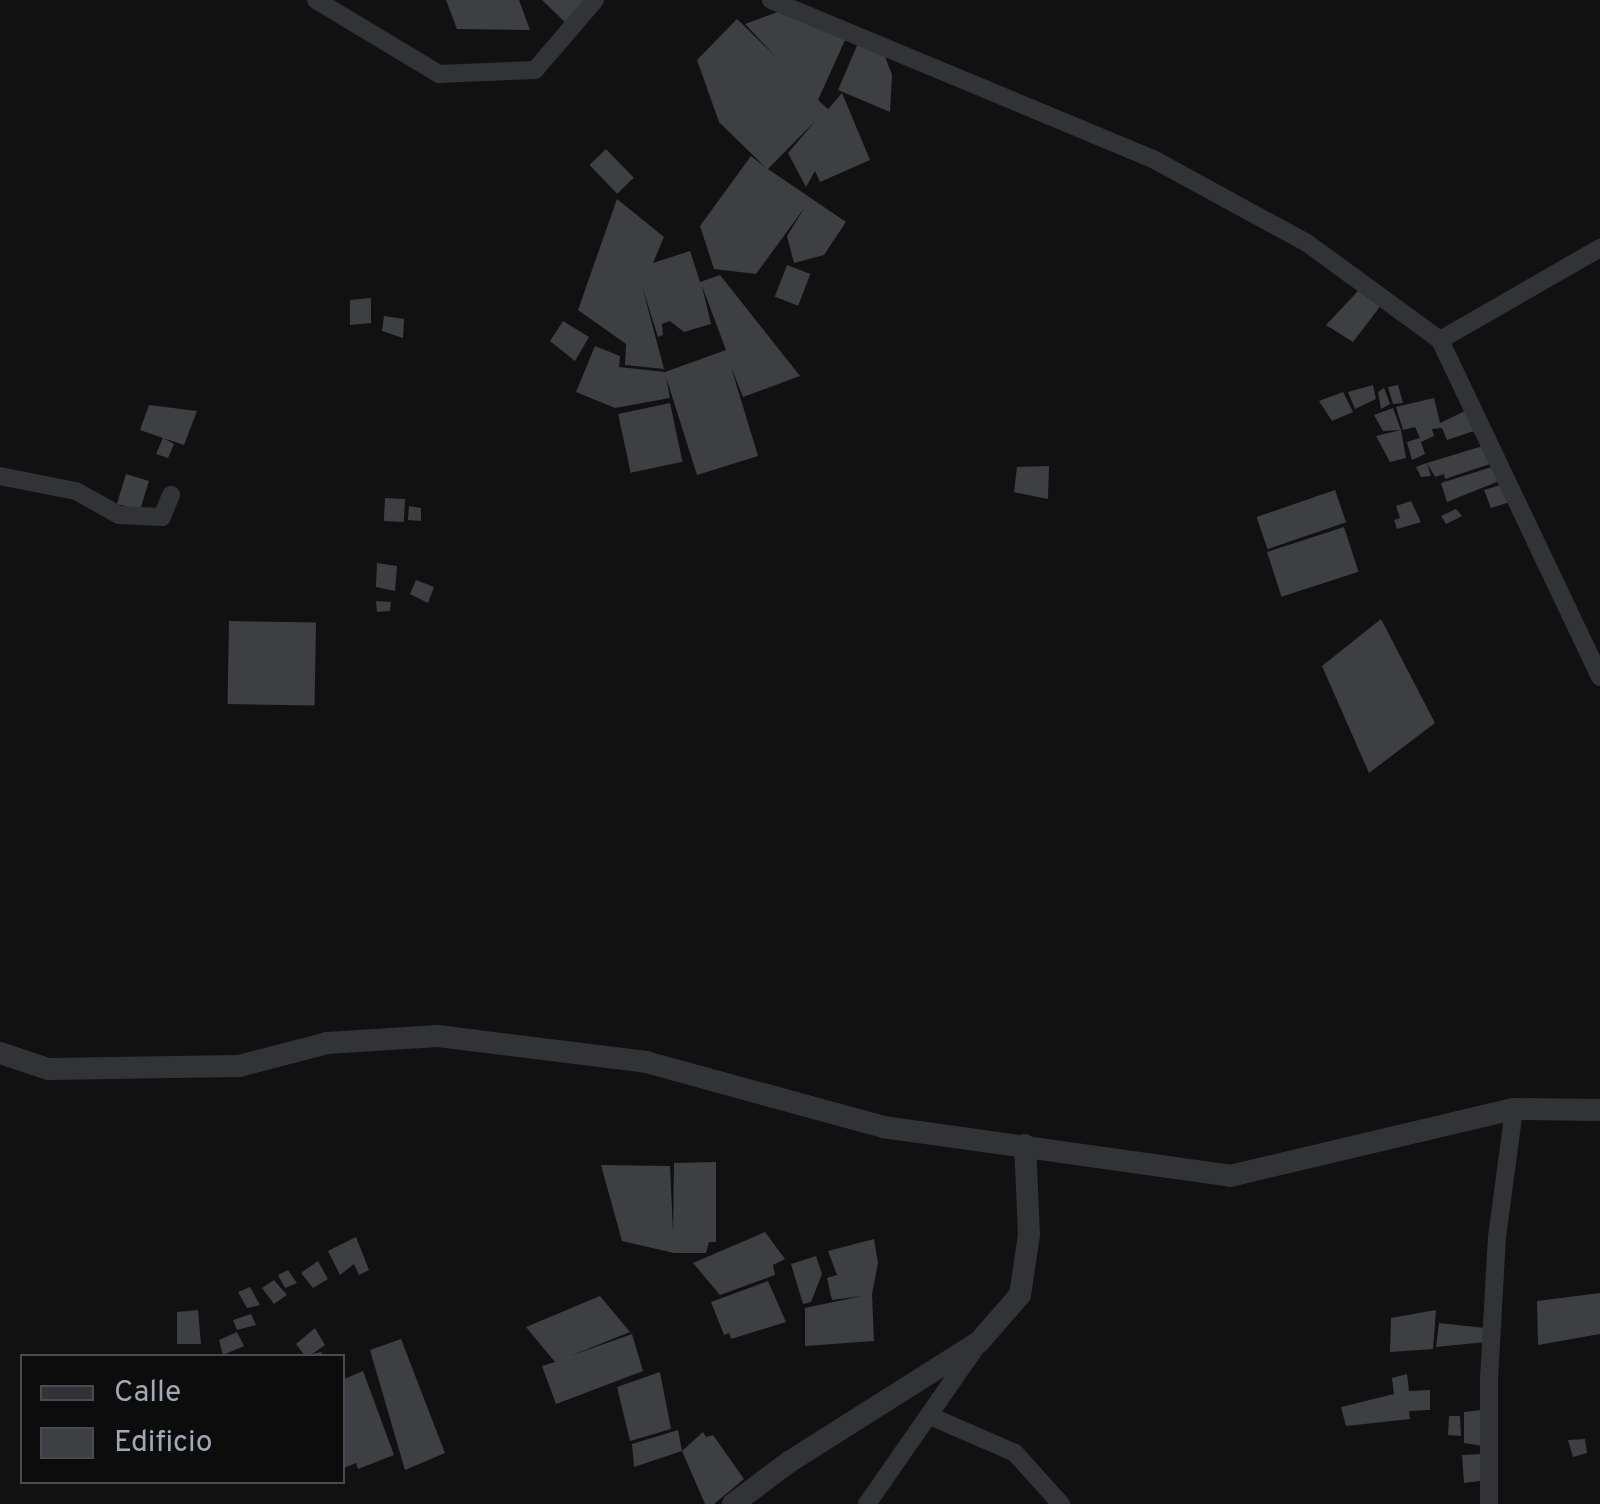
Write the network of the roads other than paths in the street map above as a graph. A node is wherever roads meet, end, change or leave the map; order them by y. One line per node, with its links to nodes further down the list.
1 (316, 0): 2 (street)
2 (596, 0)
3 (771, 0): 5 (street)
4 (1600, 248): 5 (street)
5 (1440, 340): 8 (street)
6 (0, 476): 7 (street)
7 (170, 494)
8 (1600, 677)
9 (0, 1054): 12 (street)
10 (1514, 1109): 11 (street); 12 (street); 18 (street)
11 (1600, 1110)
12 (1025, 1145): 13 (street)
13 (979, 1342): 14 (street); 15 (street)
14 (930, 1416): 16 (street); 17 (street)
15 (734, 1504)
16 (868, 1504)
17 (1061, 1504)
18 (1489, 1504)

